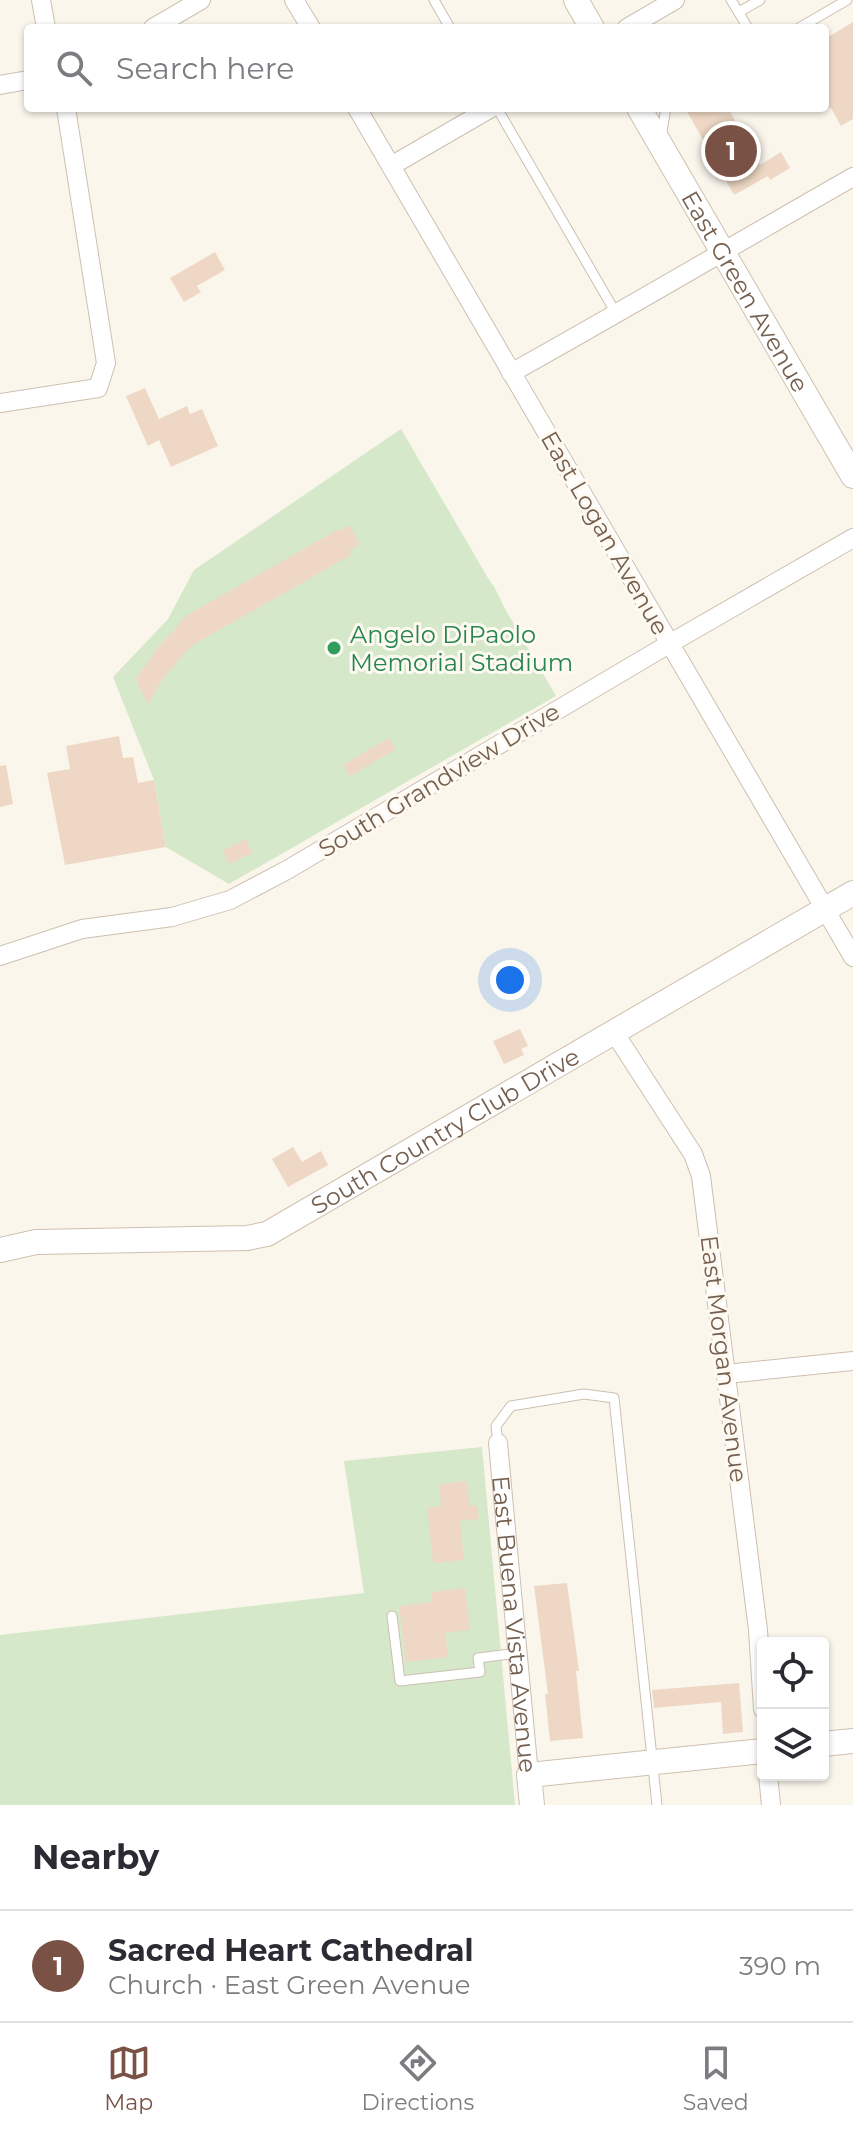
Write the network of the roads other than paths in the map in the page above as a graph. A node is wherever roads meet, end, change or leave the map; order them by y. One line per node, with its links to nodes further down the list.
1 (41, 0): 11 (street)
2 (201, 0): 12 (street)
3 (294, 0): 13 (street)
4 (434, 0): 14 (lane)
5 (576, 0): 15 (main road)
6 (675, 0): 16 (street)
7 (731, 0): 10 (lane)
8 (760, 0): 10 (lane)
9 (847, 0): 18 (lane)
10 (739, 12): 17 (lane)
11 (45, 24)
12 (160, 24)
13 (309, 24)
14 (448, 24)
15 (590, 24)
16 (637, 24)
17 (746, 24)
18 (806, 24)
19 (24, 81): 20 (street)
20 (0, 85)
21 (67, 112): 33 (street)
22 (359, 112): 28 (street, East Logan Avenue)
23 (487, 112): 28 (street)
24 (496, 112): 31 (lane)
25 (641, 112): 27 (main road, East Green Avenue)
26 (665, 112): 27 (lane)
27 (660, 145): 30 (main road, East Green Avenue)
28 (391, 166): 32 (street, East Logan Avenue)
29 (853, 177): 30 (street)
30 (722, 251): 31 (street); 34 (main road, East Green Avenue)
31 (617, 315): 32 (street)
32 (511, 373): 36 (street, East Logan Avenue)
33 (0, 403)
34 (853, 476)
35 (853, 538): 36 (street, South Grandview Drive)
36 (669, 644): 38 (street, East Logan Avenue); 39 (street, South Grandview Drive)
37 (853, 893): 38 (main road, South Country Club Drive)
38 (824, 909): 40 (street, East Logan Avenue); 41 (main road, South Country Club Drive)
39 (0, 956)
40 (853, 957)
41 (614, 1032): 42 (main road, South Country Club Drive); 44 (street, East Morgan Avenue)
42 (0, 1250)
43 (853, 1361): 44 (street)
44 (726, 1374): 47 (street, East Morgan Avenue)
45 (498, 1443): 48 (street, East Buena Vista Avenue); 52 (lane)
46 (392, 1616): 48 (lane)
47 (758, 1637)
48 (518, 1653): 53 (street, East Buena Vista Avenue)
49 (853, 1741): 50 (main road)
50 (829, 1743)
51 (757, 1752): 52 (main road)
52 (652, 1762): 53 (main road); 56 (lane)
53 (529, 1775): 55 (main road, East Buena Vista Avenue)
54 (769, 1781): 57 (street)
55 (532, 1805)
56 (657, 1805)
57 (771, 1805)

